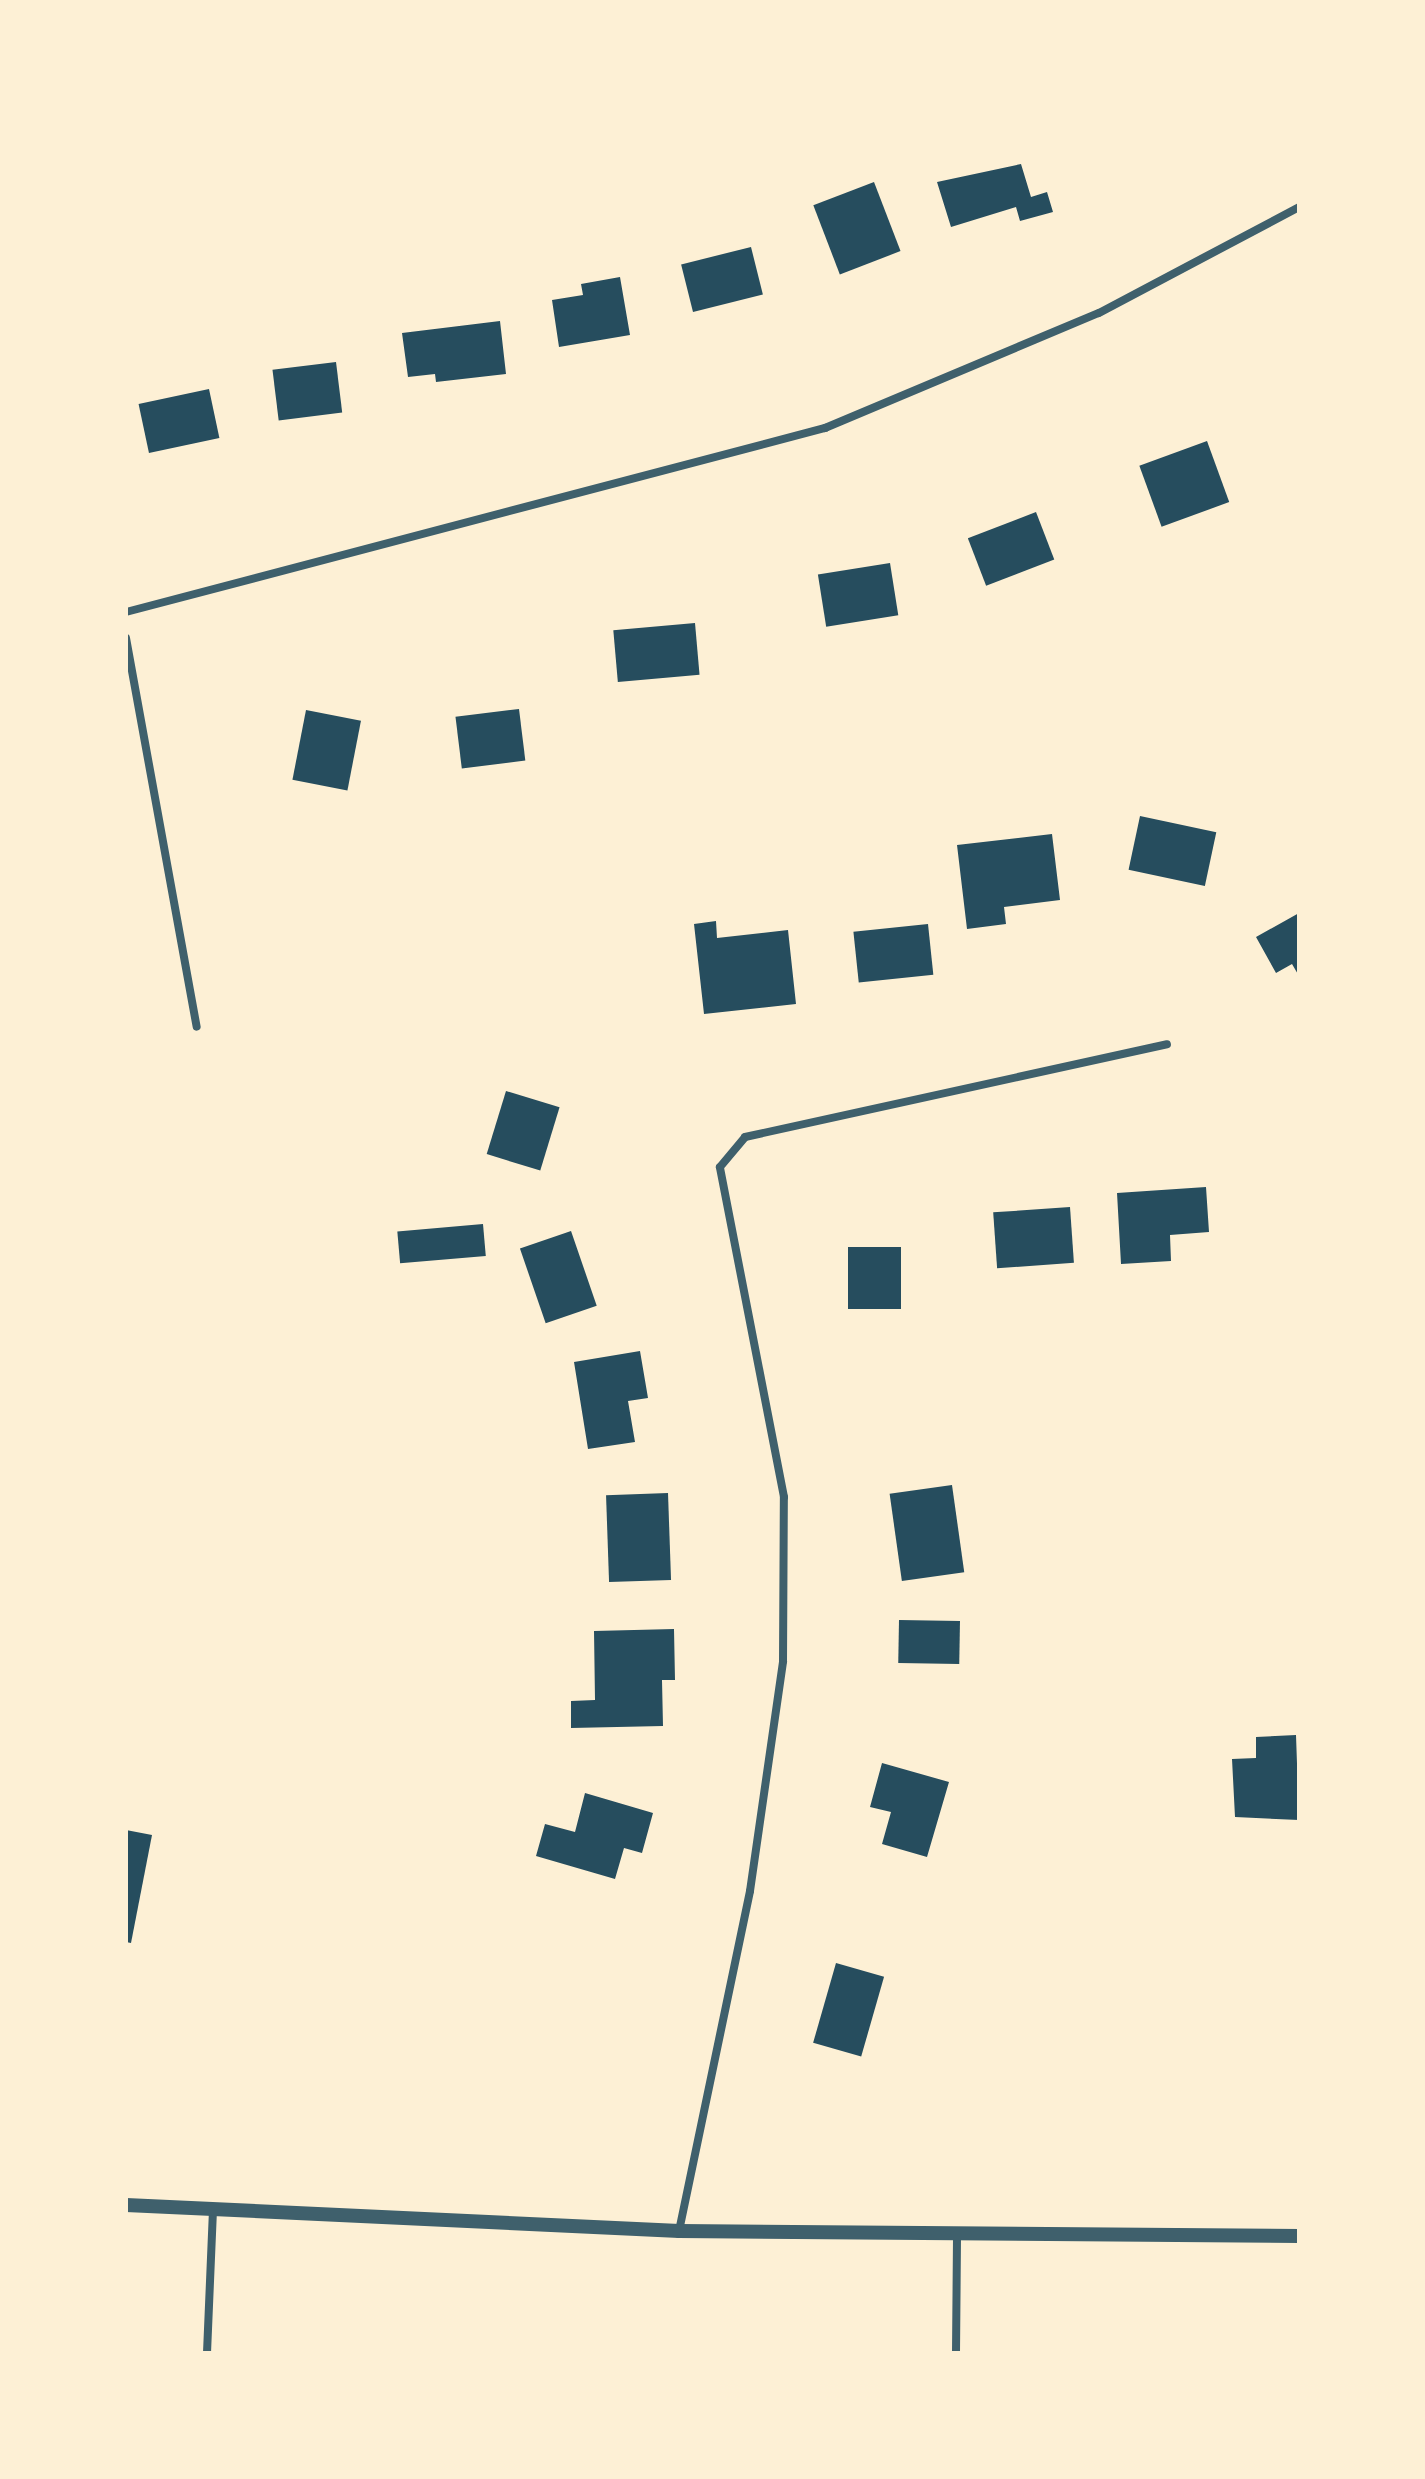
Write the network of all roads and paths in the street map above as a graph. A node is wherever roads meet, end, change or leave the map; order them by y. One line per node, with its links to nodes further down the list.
1 (1299, 207): 2 (street)
2 (126, 612)
3 (126, 638): 4 (street)
4 (197, 1027)
5 (1167, 1044): 8 (street)
6 (126, 2205): 7 (street)
7 (213, 2211): 8 (street); 11 (street)
8 (679, 2231): 9 (street)
9 (957, 2235): 10 (street); 12 (street)
10 (1299, 2236)
11 (207, 2353)
12 (956, 2353)

